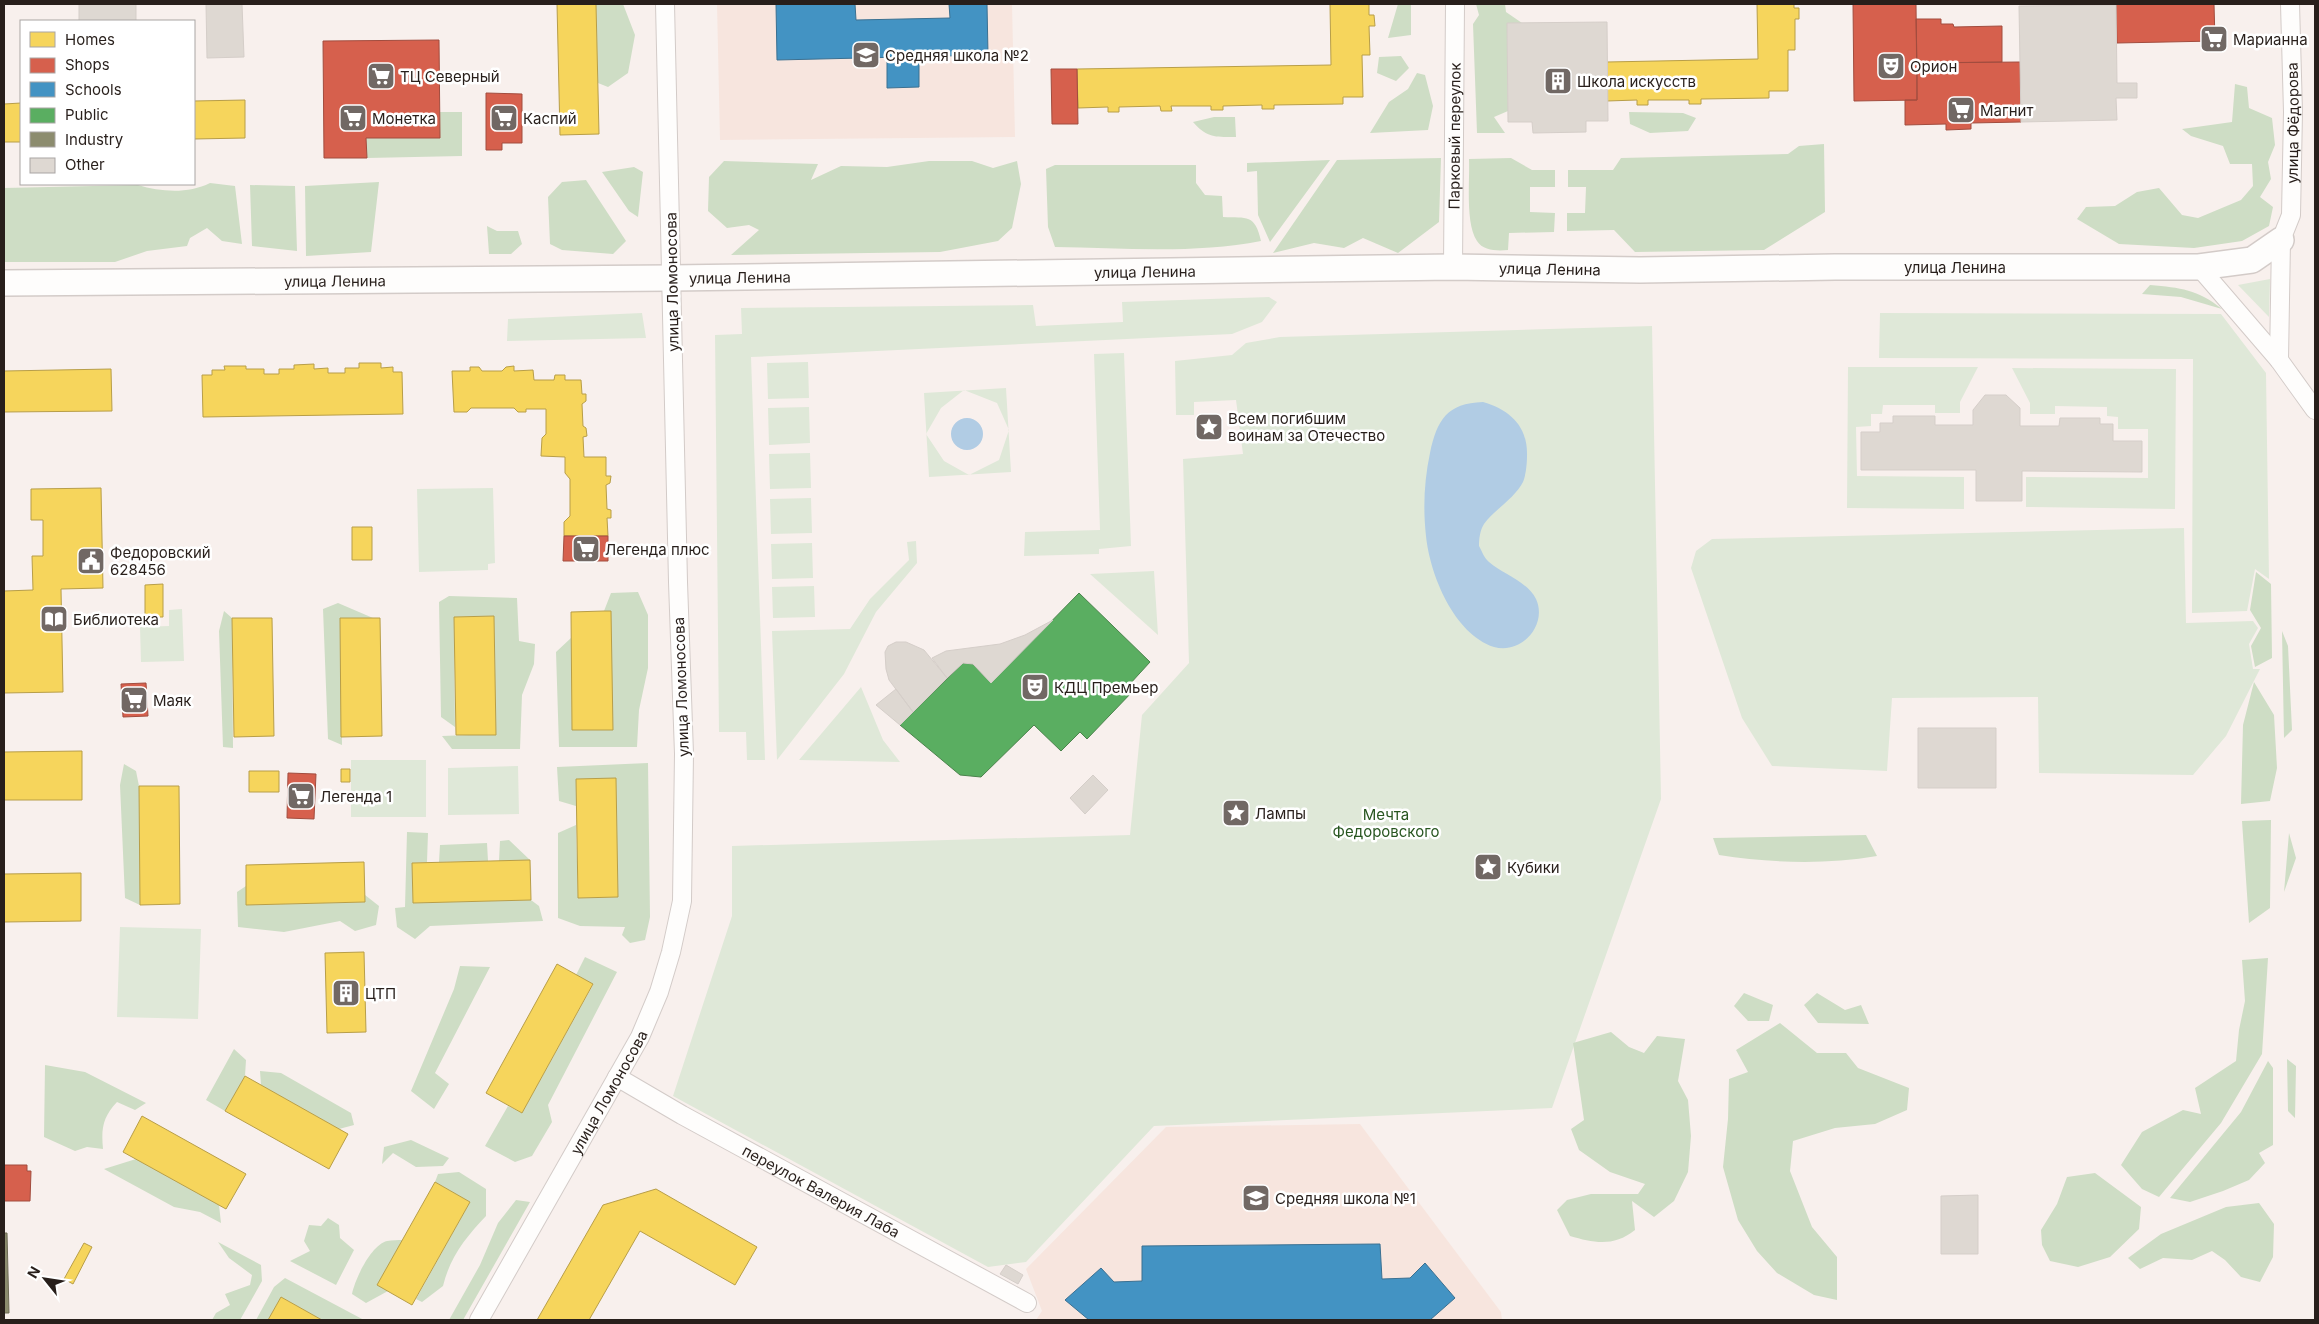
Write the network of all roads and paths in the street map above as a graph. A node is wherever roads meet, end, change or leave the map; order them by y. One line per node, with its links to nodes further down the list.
1 (666, 4): 7 (street, улица Ломоносова)
2 (1455, 4): 5 (street, Парковый переулок)
3 (2290, 4): 4 (street, улица Фёдорова)
4 (2280, 240): 6 (street, улица Ленина); 9 (street)
5 (1453, 267): 6 (street, улица Ленина); 7 (street, улица Ленина)
6 (2199, 267): 9 (street)
7 (672, 278): 8 (street, улица Ленина); 11 (street, улица Ломоносова)
8 (4, 283)
9 (2279, 360): 10 (street)
10 (2315, 410)
11 (617, 1077): 12 (street, переулок Валерия Лаба); 13 (street, улица Ломоносова)
12 (1027, 1303)
13 (479, 1320)

